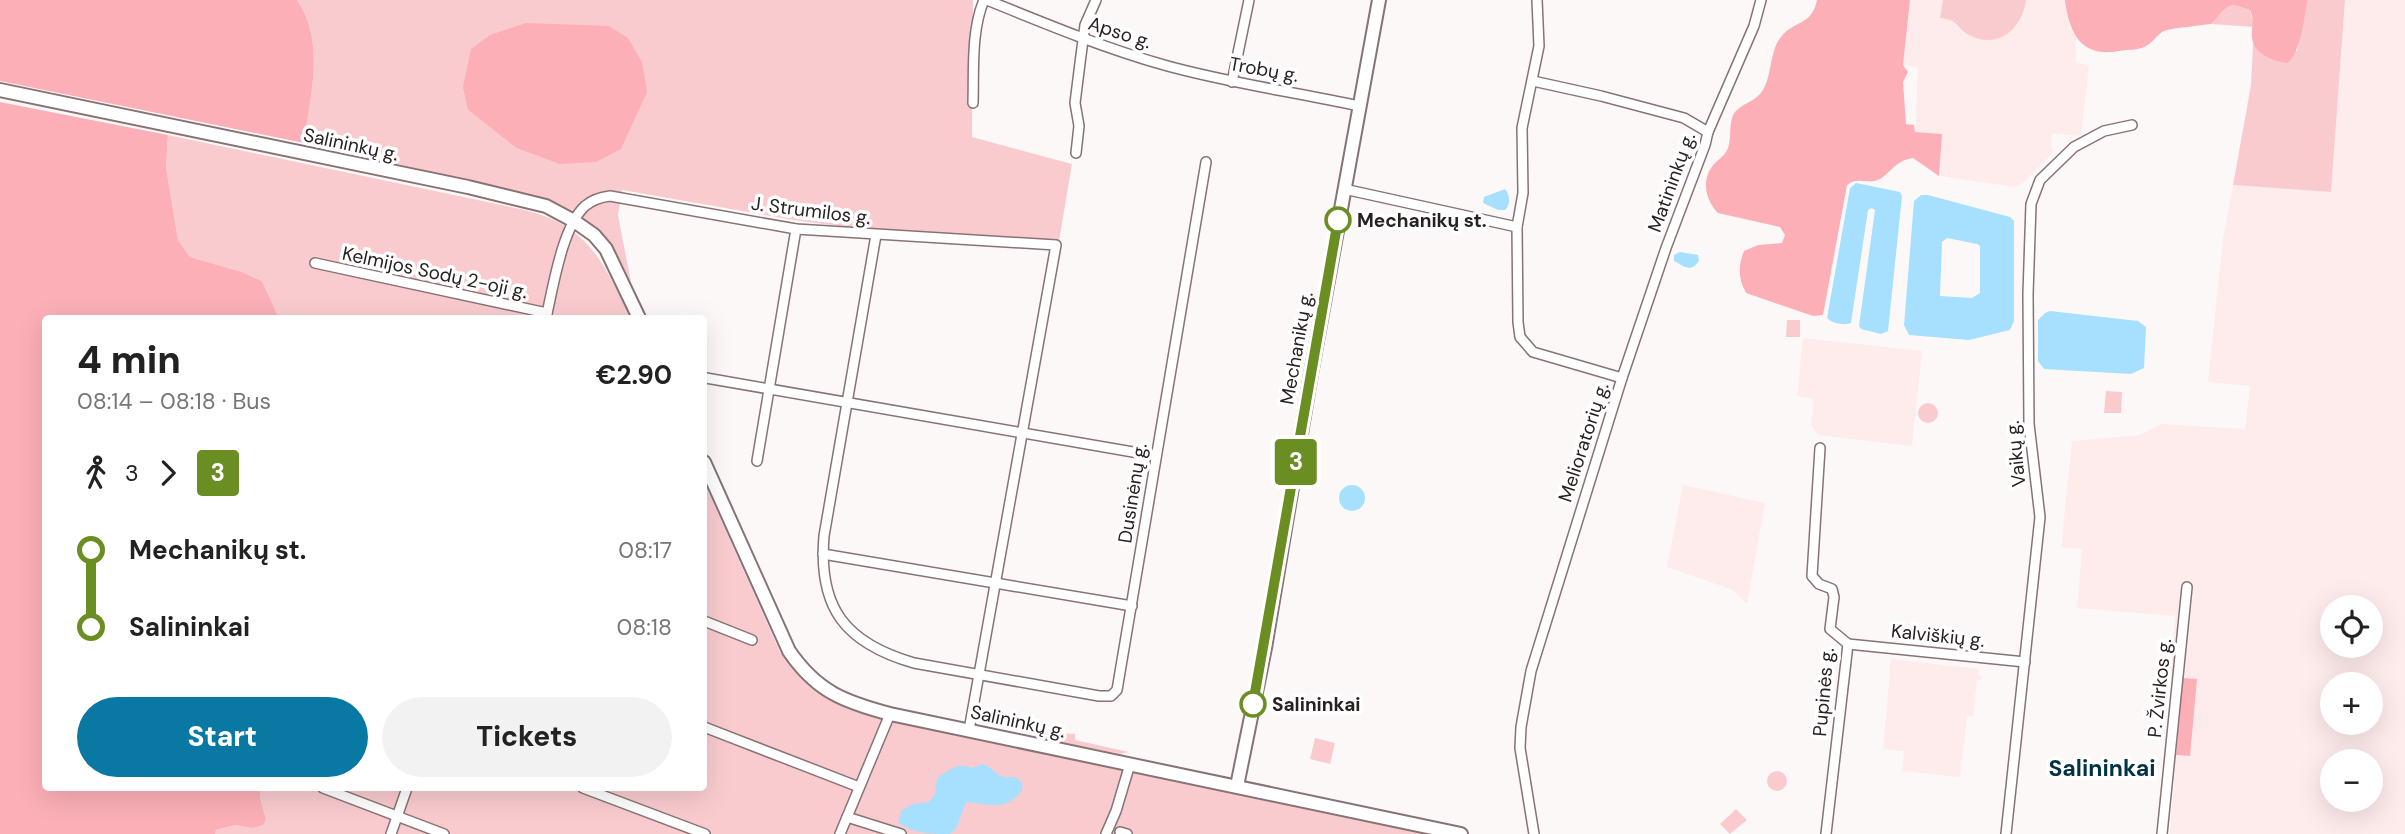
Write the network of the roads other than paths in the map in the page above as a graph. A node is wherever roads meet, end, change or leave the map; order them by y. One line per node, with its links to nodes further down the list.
1 (986, 0): 7 (street, Apso g.); 12 (street, Apso g.)
2 (1096, 0): 7 (street)
3 (1249, 0): 10 (street)
4 (1379, 0): 13 (main road, Mechanikų g.)
5 (1537, 0): 9 (street, Melioratorių g.)
6 (1761, 0): 15 (street, Matininkų g.)
7 (1083, 39): 8 (street, Apso g.); 16 (street)
8 (1164, 65): 10 (street, Trobų g.)
9 (1533, 81): 15 (street); 20 (street, Melioratorių g.)
10 (1232, 82): 13 (street, Trobų g.)
11 (0, 90): 19 (main road, Salininkų g.)
12 (973, 103)
13 (1359, 106): 18 (main road, Mechanikų g.)
14 (2132, 125): 43 (street, Vaikų g.)
15 (1708, 132): 28 (street, Matininkų g.)
16 (1076, 153)
17 (1206, 162): 33 (street, Dusinėnų g.)
18 (1344, 189): 20 (street); 49 (main road, Mechanikų g.)
19 (574, 221): 21 (street, J. Strumilos g.); 25 (street); 26 (main road, Salininkų g.)
20 (1517, 227): 28 (street, Melioratorių g.)
21 (796, 229): 22 (street, J. Strumilos g.); 29 (street)
22 (876, 236): 30 (street, Dusinėnų g.); 31 (street, J. Strumilos g.)
23 (315, 263): 24 (street, Kelmijos Sodų 2-oji g.)
24 (542, 315)
25 (546, 315)
26 (638, 315)
27 (707, 378): 29 (street)
28 (1622, 379): 63 (street, Melioratorių g.)
29 (769, 389): 30 (street); 34 (street)
30 (847, 402): 31 (street); 36 (street, Dusinėnų g.)
31 (1022, 433): 33 (street); 37 (street)
32 (1820, 448): 42 (street, Pupinės g.)
33 (1156, 456): 39 (street, Dusinėnų g.)
34 (757, 461)
35 (707, 469): 45 (main road, Salininkų g.)
36 (823, 554): 37 (street); 44 (street, Dusinėnų g.)
37 (996, 582): 39 (street); 44 (street)
38 (2187, 587): 66 (street, P. Žvirkos g.)
39 (1132, 606): 44 (street, Dusinėnų g.)
40 (707, 622): 41 (street)
41 (752, 640)
42 (1848, 644): 43 (street, Kalviškių g.); 64 (street, Pupinės g.)
43 (2025, 662): 65 (street, Vaikų g.)
44 (979, 674): 47 (street)
45 (890, 714): 47 (main road, Salininkų g.); 50 (street)
46 (707, 728): 50 (street)
47 (969, 730): 48 (main road, Salininkų g.)
48 (1130, 764): 49 (main road, Salininkų g.); 61 (street)
49 (1237, 786): 62 (main road, Salininkų g.)
50 (859, 787): 55 (street)
51 (331, 791): 54 (street)
52 (406, 791): 54 (street)
53 (591, 791): 58 (street)
54 (398, 815): 56 (street); 57 (street)
55 (847, 817): 59 (street); 60 (street)
56 (391, 834)
57 (444, 834)
58 (705, 834)
59 (840, 834)
60 (901, 834)
61 (1106, 834)
62 (1461, 834)
63 (1534, 834)
64 (1826, 834)
65 (2006, 834)
66 (2162, 834)

